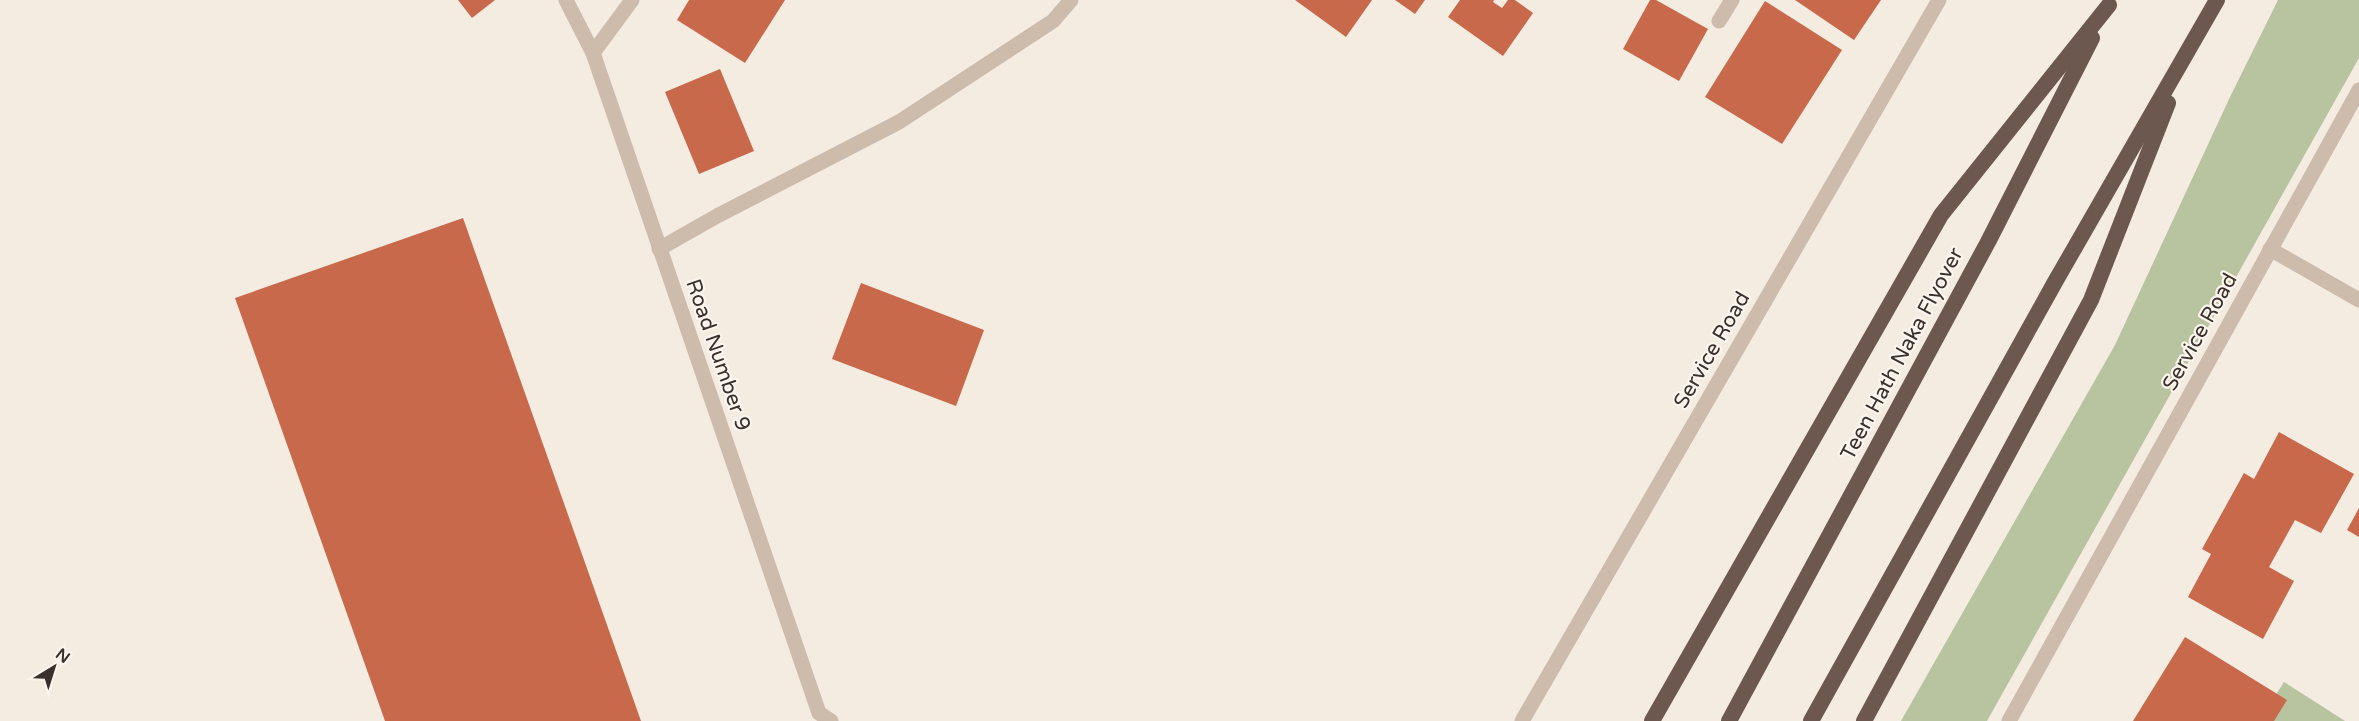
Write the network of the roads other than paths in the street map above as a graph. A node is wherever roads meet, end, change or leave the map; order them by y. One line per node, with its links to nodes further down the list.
1 (566, 0): 10 (street, Road Number 9)
2 (632, 0): 10 (street)
3 (1071, 0): 12 (street)
4 (1732, 0): 8 (street)
5 (1939, 0): 16 (street, Service Road)
6 (2217, 0): 9 (highway)
7 (2110, 3): 17 (highway); 18 (highway, Teen Hath Naka Flyover)
8 (1719, 21)
9 (2188, 52): 19 (highway); 20 (highway)
10 (593, 53): 12 (street, Road Number 9)
11 (2359, 90): 13 (street, Service Road)
12 (659, 249): 15 (street, Road Number 9)
13 (2270, 249): 14 (street); 21 (street, Service Road)
14 (2359, 300)
15 (824, 718)
16 (1522, 721)
17 (1652, 721)
18 (1729, 721)
19 (1810, 721)
20 (1864, 721)
21 (2009, 721)

